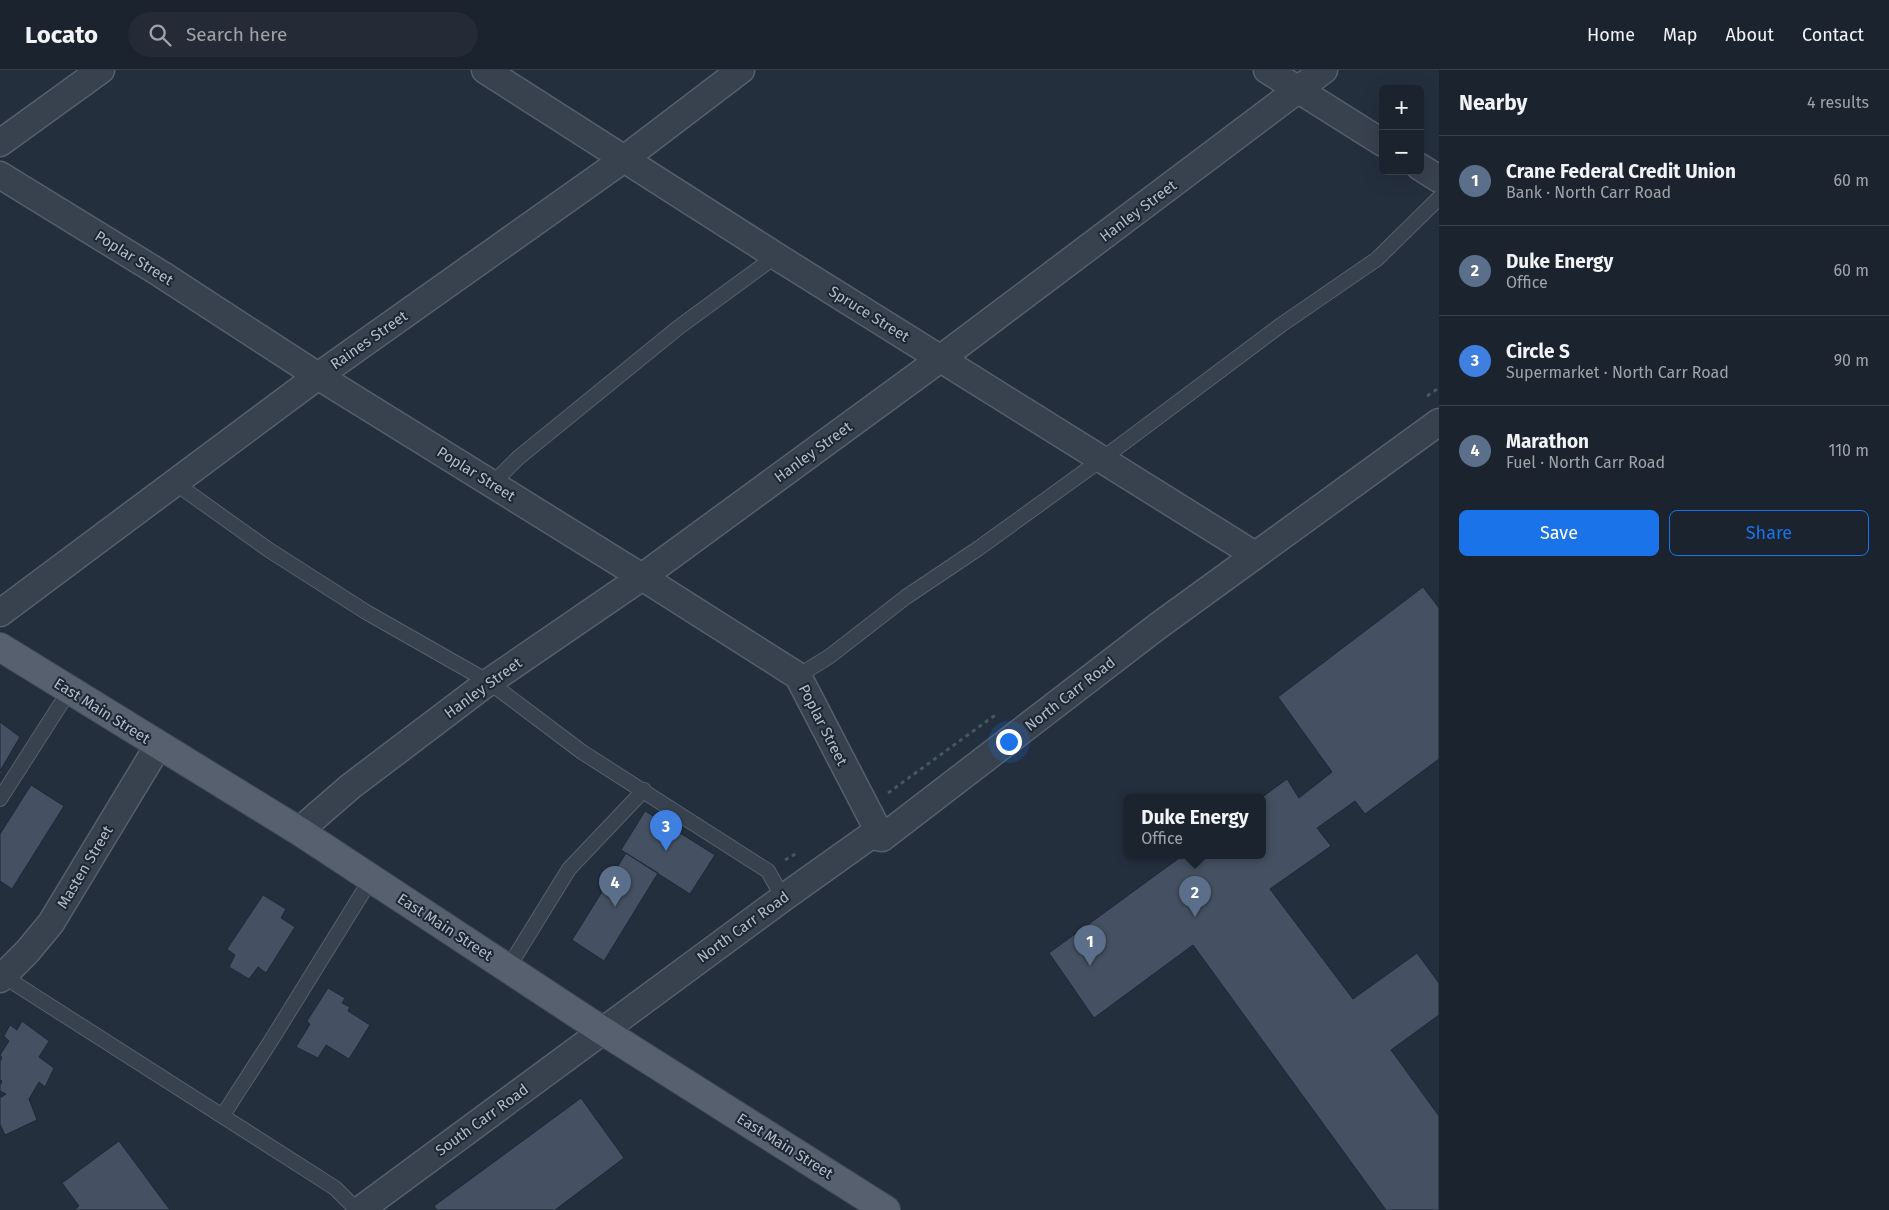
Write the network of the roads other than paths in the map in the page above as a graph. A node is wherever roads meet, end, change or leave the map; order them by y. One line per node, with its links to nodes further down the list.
1 (101, 70): 8 (street)
2 (485, 70): 9 (street, Spruce Street)
3 (740, 70): 9 (street, Raines Street)
4 (1267, 70): 6 (street)
5 (1324, 70): 6 (street, Hanley Street)
6 (1297, 89): 7 (street); 15 (street, Hanley Street)
7 (1379, 140)
8 (0, 143)
9 (624, 159): 14 (street, Spruce Street); 16 (street, Raines Street)
10 (1424, 170): 12 (street)
11 (0, 174): 16 (street, Poplar Street)
12 (1439, 179)
13 (1439, 198): 18 (lane)
14 (776, 256): 15 (street, Spruce Street); 20 (lane)
15 (940, 359): 18 (street, Spruce Street); 22 (street, Hanley Street)
16 (318, 376): 19 (street, Raines Street); 20 (street, Poplar Street)
17 (1439, 422): 21 (street, North Carr Road)
18 (1102, 459): 21 (street, Spruce Street); 25 (lane)
19 (175, 483): 23 (street, Raines Street); 26 (lane)
20 (492, 484): 22 (street, Poplar Street)
21 (1255, 555): 32 (street, North Carr Road)
22 (642, 577): 25 (street, Poplar Street); 26 (street, Hanley Street)
23 (0, 613)
24 (0, 647): 27 (main road, East Main Street)
25 (798, 676): 32 (street, Poplar Street)
26 (489, 682): 29 (lane); 31 (street, Hanley Street)
27 (69, 690): 28 (main road, East Main Street); 30 (lane)
28 (158, 746): 31 (main road, East Main Street); 36 (street, Masten Street)
29 (644, 790): 34 (lane); 35 (lane)
30 (0, 799)
31 (299, 831): 33 (main road, East Main Street)
32 (882, 838): 34 (street, North Carr Road)
33 (372, 878): 35 (main road, East Main Street); 38 (lane)
34 (783, 898): 37 (street, North Carr Road)
35 (508, 968): 37 (main road, East Main Street)
36 (1, 976): 38 (lane)
37 (603, 1031): 39 (street, South Carr Road); 40 (main road, East Main Street)
38 (223, 1116): 39 (lane)
39 (358, 1210)
40 (886, 1210)

